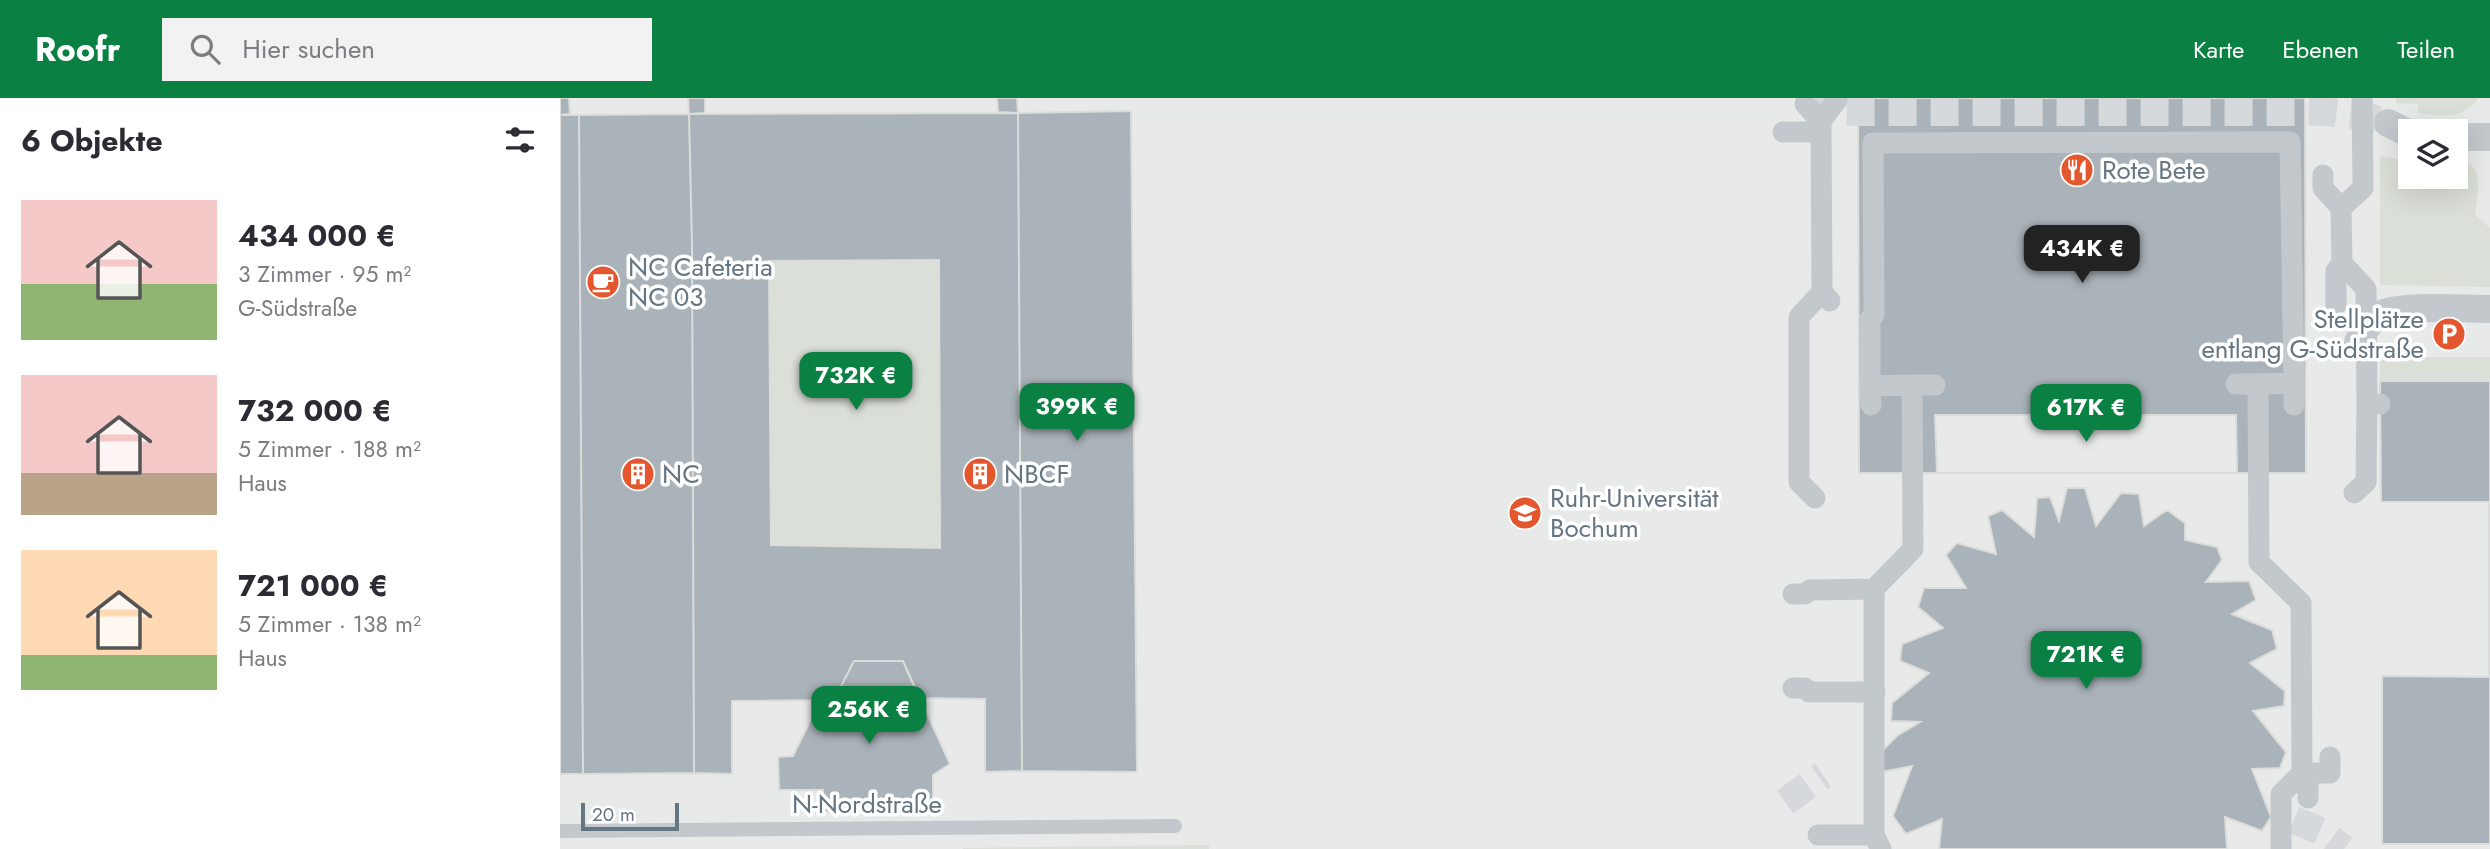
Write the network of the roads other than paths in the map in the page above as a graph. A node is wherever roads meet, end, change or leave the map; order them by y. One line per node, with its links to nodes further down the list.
1 (2362, 98): 9 (street)
2 (1836, 100): 4 (street)
3 (1805, 104): 4 (street)
4 (1821, 126): 5 (street); 19 (street)
5 (1783, 132)
6 (2468, 137): 7 (street)
7 (2490, 137)
8 (2323, 175): 9 (street)
9 (2342, 208): 10 (street)
10 (2342, 263): 11 (street); 18 (street)
11 (2336, 305)
12 (2490, 309): 13 (street)
13 (2358, 342)
14 (2236, 384): 15 (street)
15 (2258, 384): 16 (street); 25 (street)
16 (1912, 385): 17 (street); 20 (street)
17 (1936, 385)
18 (2354, 494)
19 (1815, 498)
20 (1874, 589): 21 (street); 23 (street)
21 (1793, 594)
22 (1793, 688): 23 (street)
23 (1875, 692): 30 (street)
24 (2330, 757): 25 (street)
25 (2302, 773): 26 (street); 31 (street)
26 (2308, 797)
27 (1175, 826): 28 (lane, N-Nordstraße)
28 (560, 831)
29 (1818, 835): 30 (street)
30 (1877, 842)
31 (2281, 849)

